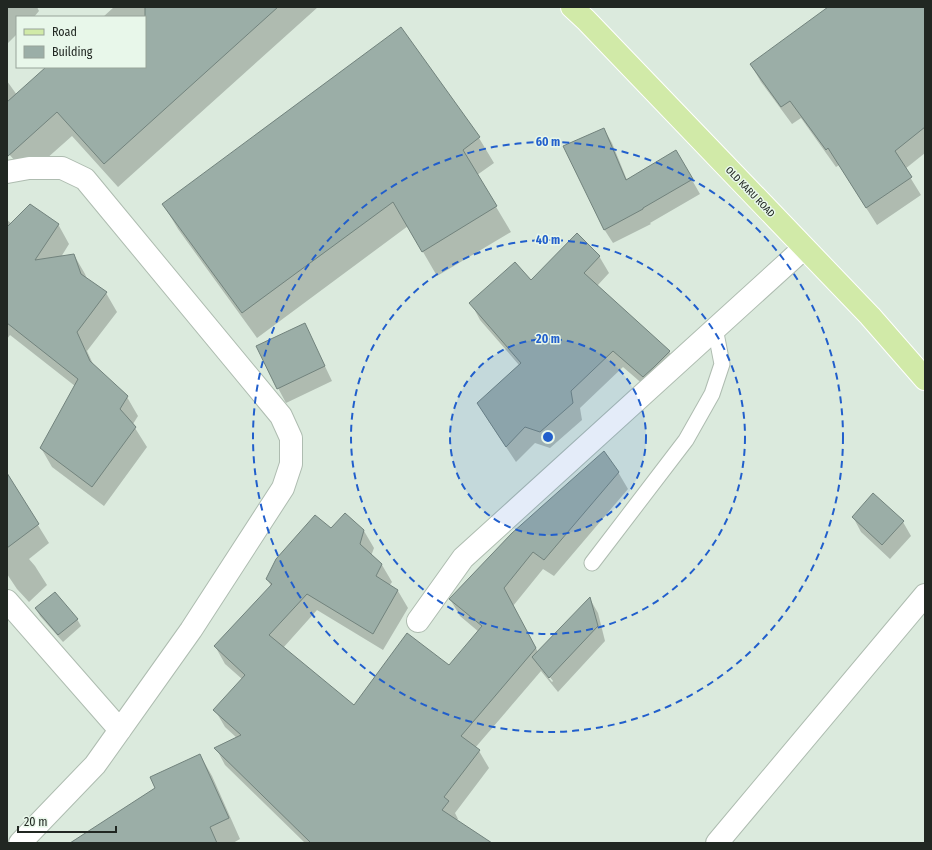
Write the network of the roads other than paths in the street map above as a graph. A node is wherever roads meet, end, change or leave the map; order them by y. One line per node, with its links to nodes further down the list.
1 (572, 7): 3 (main road, OLD KARU ROAD)
2 (7, 172): 10 (street)
3 (804, 248): 4 (street); 5 (main road, OLD KARU ROAD)
4 (715, 328): 6 (lane); 9 (street)
5 (925, 379)
6 (592, 562)
7 (925, 595): 12 (street)
8 (7, 601): 10 (street)
9 (418, 621)
10 (120, 730): 11 (street)
11 (20, 843)
12 (717, 843)

